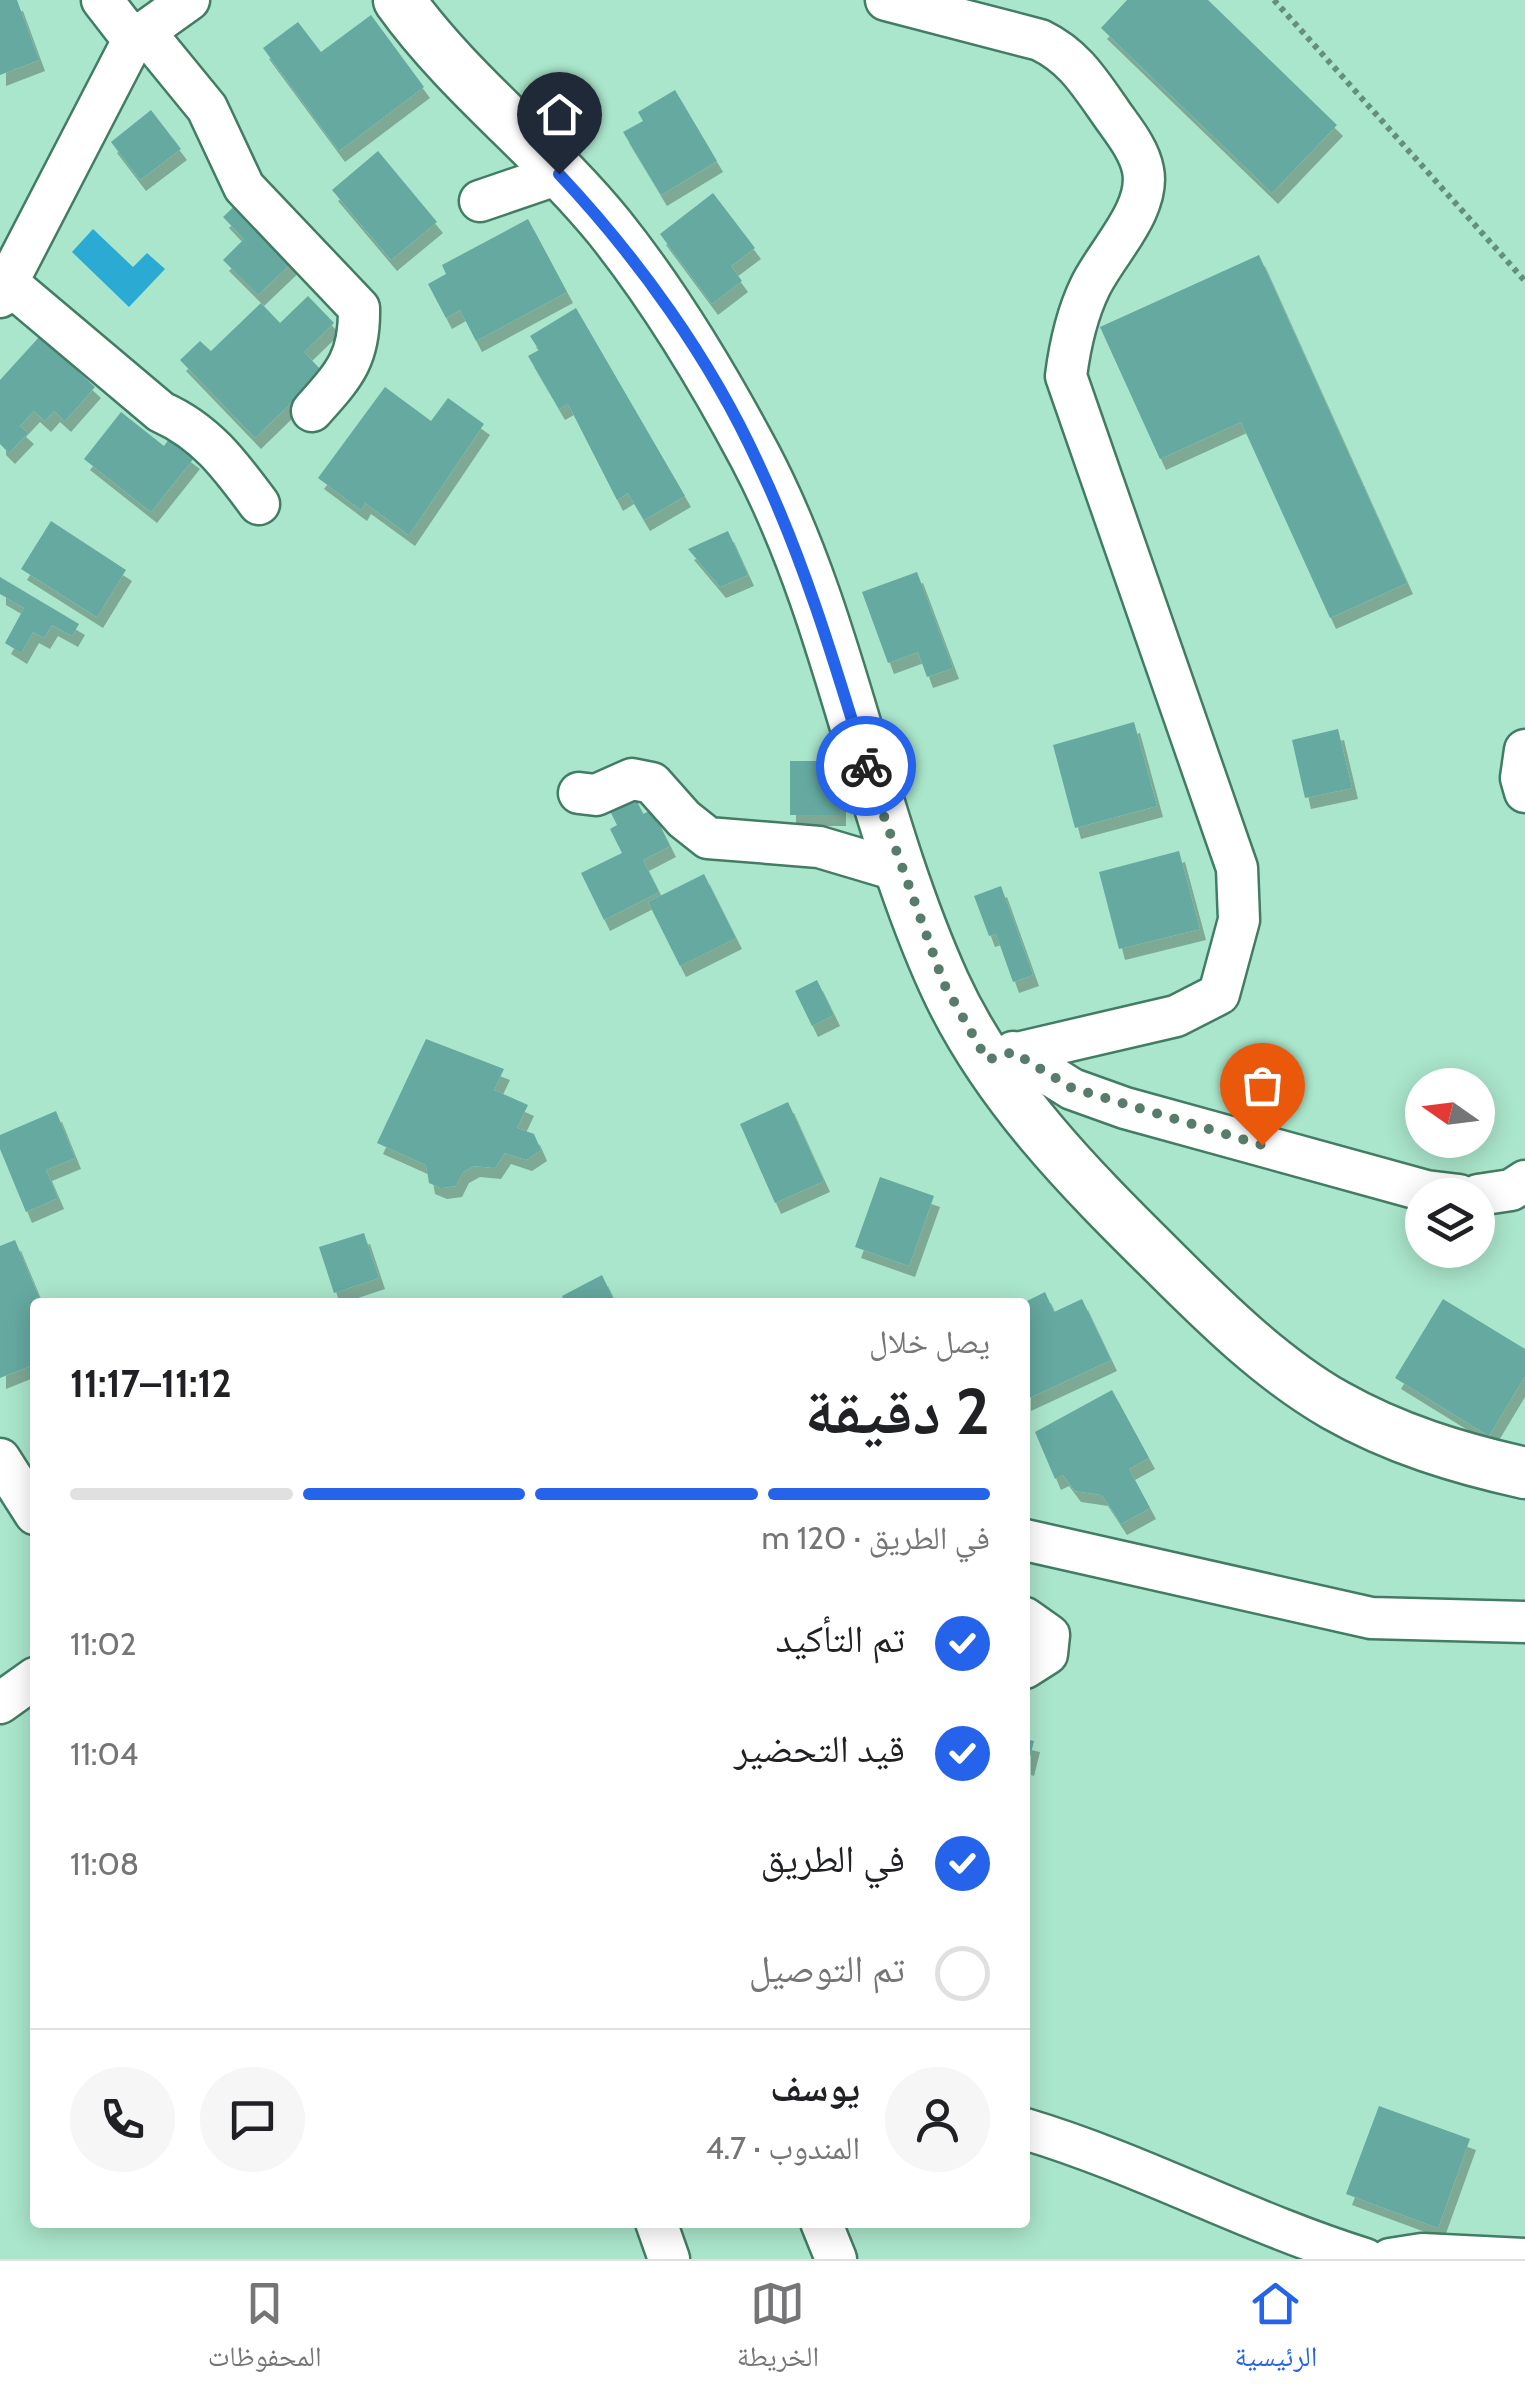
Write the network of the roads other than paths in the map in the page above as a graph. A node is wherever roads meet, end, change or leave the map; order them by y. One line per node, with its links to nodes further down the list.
1 (102, 0): 5 (street)
2 (886, 0): 15 (street)
3 (181, 2): 5 (street)
4 (396, 4): 6 (main road)
5 (139, 36): 8 (street); 9 (street)
6 (559, 174): 7 (street); 14 (main road)
7 (480, 201)
8 (4, 290): 10 (street)
9 (312, 411)
10 (260, 504)
11 (1525, 750): 12 (street)
12 (1525, 792)
13 (580, 793): 14 (street)
14 (903, 872): 15 (main road)
15 (1000, 1056): 17 (street); 20 (main road)
16 (1525, 1182): 18 (street)
17 (1405, 1185)
18 (1495, 1192)
19 (0, 1459): 21 (street)
20 (1525, 1473)
21 (30, 1506)
22 (1030, 1541): 24 (street)
23 (1030, 1622): 25 (street)
24 (1525, 1622)
25 (1030, 1665)
26 (30, 1682): 27 (street)
27 (0, 1703)
28 (1030, 2131): 33 (street)
29 (658, 2228): 31 (street)
30 (823, 2228): 32 (street)
31 (669, 2259)
32 (836, 2259)
33 (1365, 2259)
34 (1390, 2259): 35 (street)
35 (1524, 2259)

